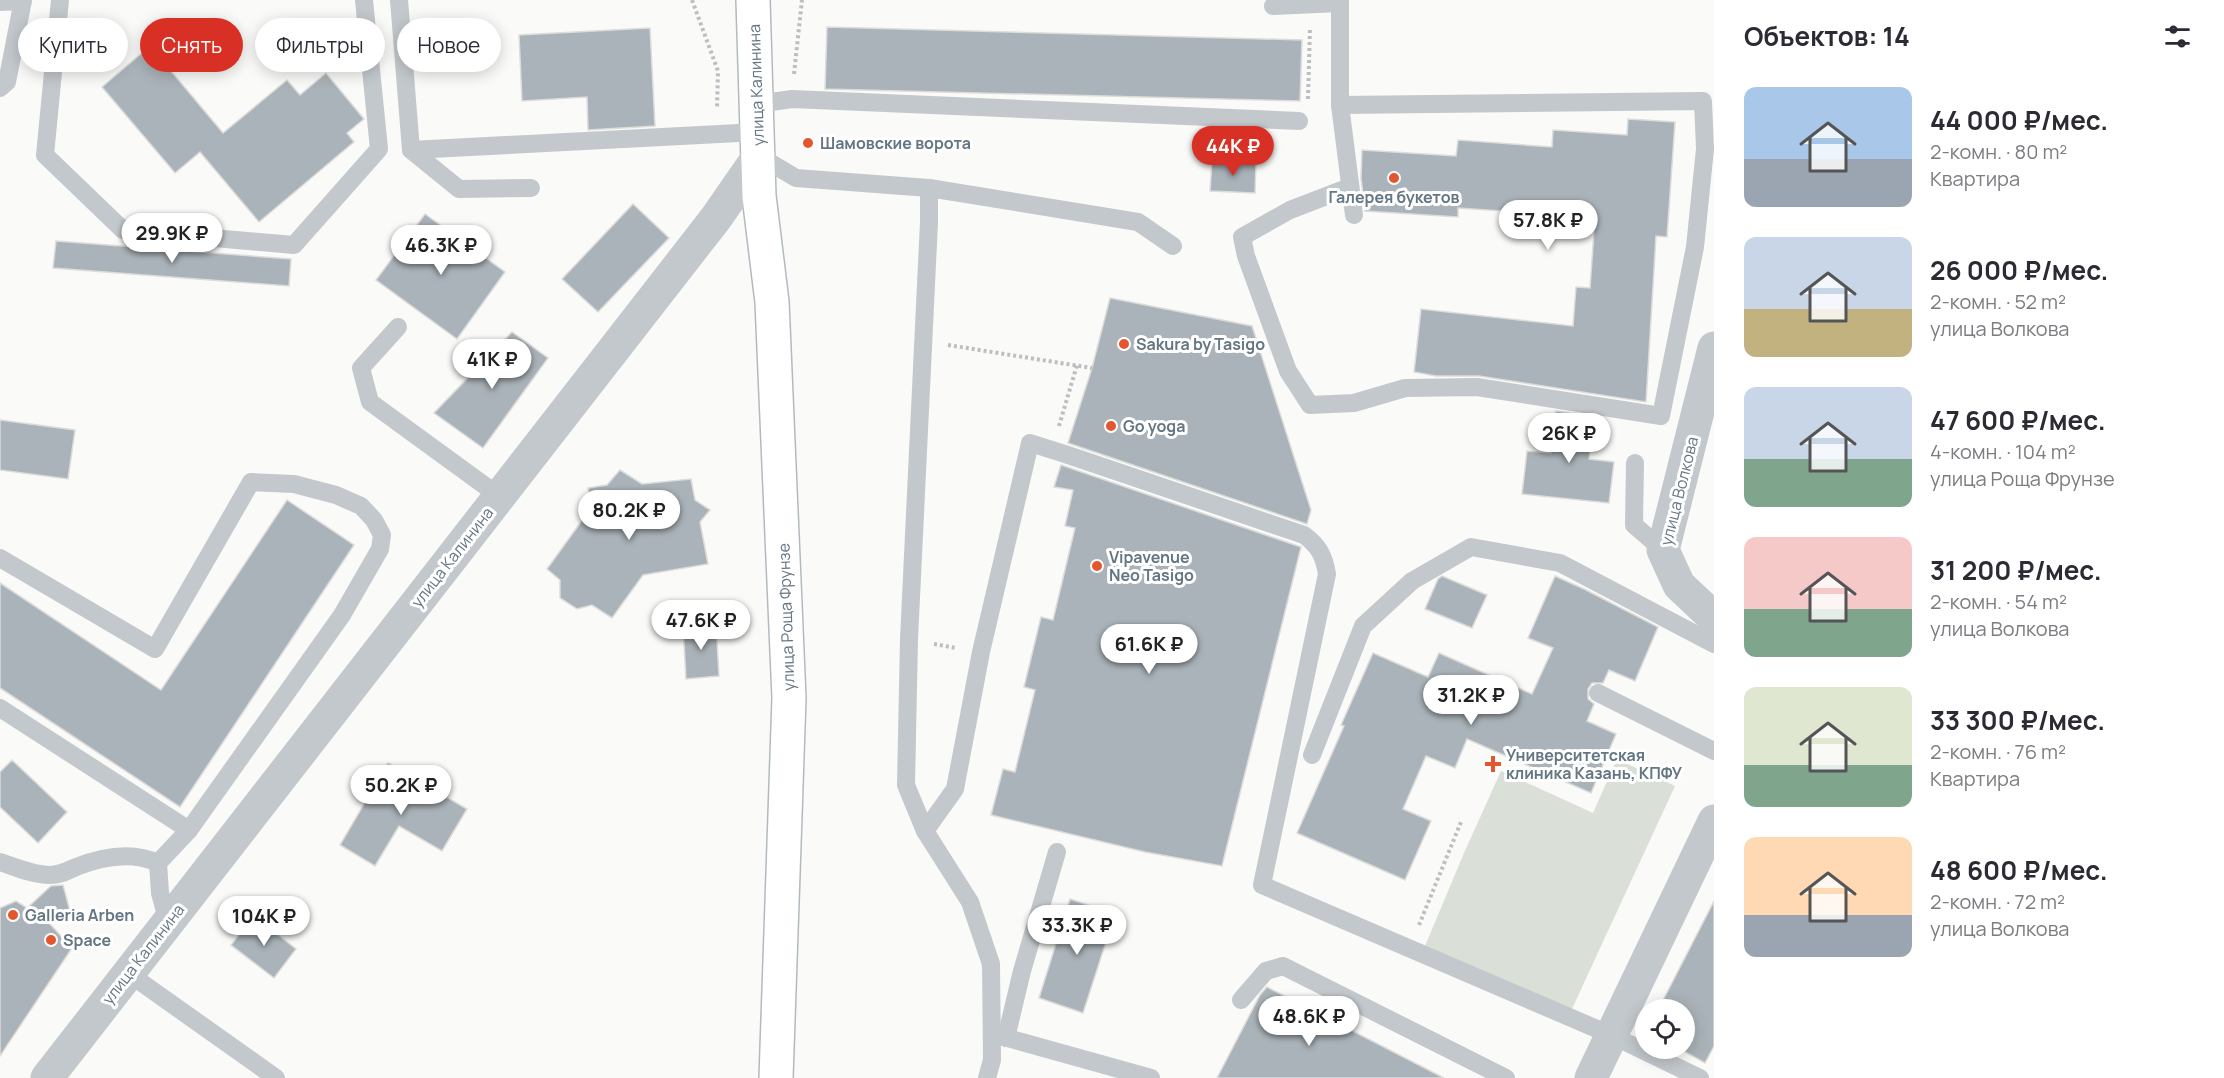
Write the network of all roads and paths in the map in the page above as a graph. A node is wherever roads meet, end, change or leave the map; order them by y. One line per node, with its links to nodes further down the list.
1 (60, 0): 2 (lane)
2 (364, 0)
3 (399, 0): 16 (lane)
4 (692, 0): 15 (path)
5 (753, 0): 14 (main road, улица Калинина)
6 (23, 1): 7 (lane); 11 (lane)
7 (0, 2)
8 (1340, 2): 9 (lane); 12 (lane)
9 (1310, 3): 10 (lane); 13 (path)
10 (1273, 6)
11 (0, 88)
12 (1340, 105): 17 (lane); 17 (lane)
13 (1299, 121): 14 (lane)
14 (758, 130): 15 (lane); 19 (lane); 29 (street, улица Калинина); 55 (main road, улица Роща Фрунзе)
15 (716, 134): 16 (lane)
16 (411, 150): 18 (lane)
17 (1350, 187): 20 (lane)
18 (531, 188)
19 (929, 188): 21 (lane); 23 (lane)
20 (1354, 215)
21 (1173, 246)
22 (398, 327): 29 (lane)
23 (923, 341): 25 (path); 33 (lane)
24 (1714, 355): 30 (street, улица Волкова)
25 (1077, 365): 26 (path); 27 (path)
26 (1092, 368)
27 (1052, 450): 35 (lane); 48 (lane)
28 (1635, 463): 30 (lane)
29 (499, 496): 47 (street, улица Калинина)
30 (1663, 550): 32 (street, улица Волкова)
31 (0, 558): 41 (lane)
32 (1714, 618)
33 (909, 639): 35 (path); 42 (lane)
34 (1714, 644): 39 (lane)
35 (981, 652): 42 (lane)
36 (1598, 693): 38 (lane)
37 (0, 708): 41 (lane)
38 (1714, 751)
39 (1312, 755)
40 (1461, 822): 48 (path)
41 (189, 830): 46 (lane)
42 (925, 831): 52 (lane)
43 (1711, 838): 51 (street)
44 (1057, 852): 52 (lane)
45 (0, 862): 46 (lane)
46 (158, 863): 47 (lane)
47 (168, 922): 49 (street, улица Калинина)
48 (1410, 948): 51 (lane)
49 (128, 973): 53 (street, улица Калинина); 54 (lane)
50 (1241, 1000): 58 (lane)
51 (1611, 1035): 59 (street); 60 (lane)
52 (999, 1036): 56 (lane); 57 (lane)
53 (46, 1078)
54 (276, 1078)
55 (776, 1078)
56 (987, 1078)
57 (1151, 1078)
58 (1506, 1078)
59 (1591, 1078)
60 (1700, 1078)

